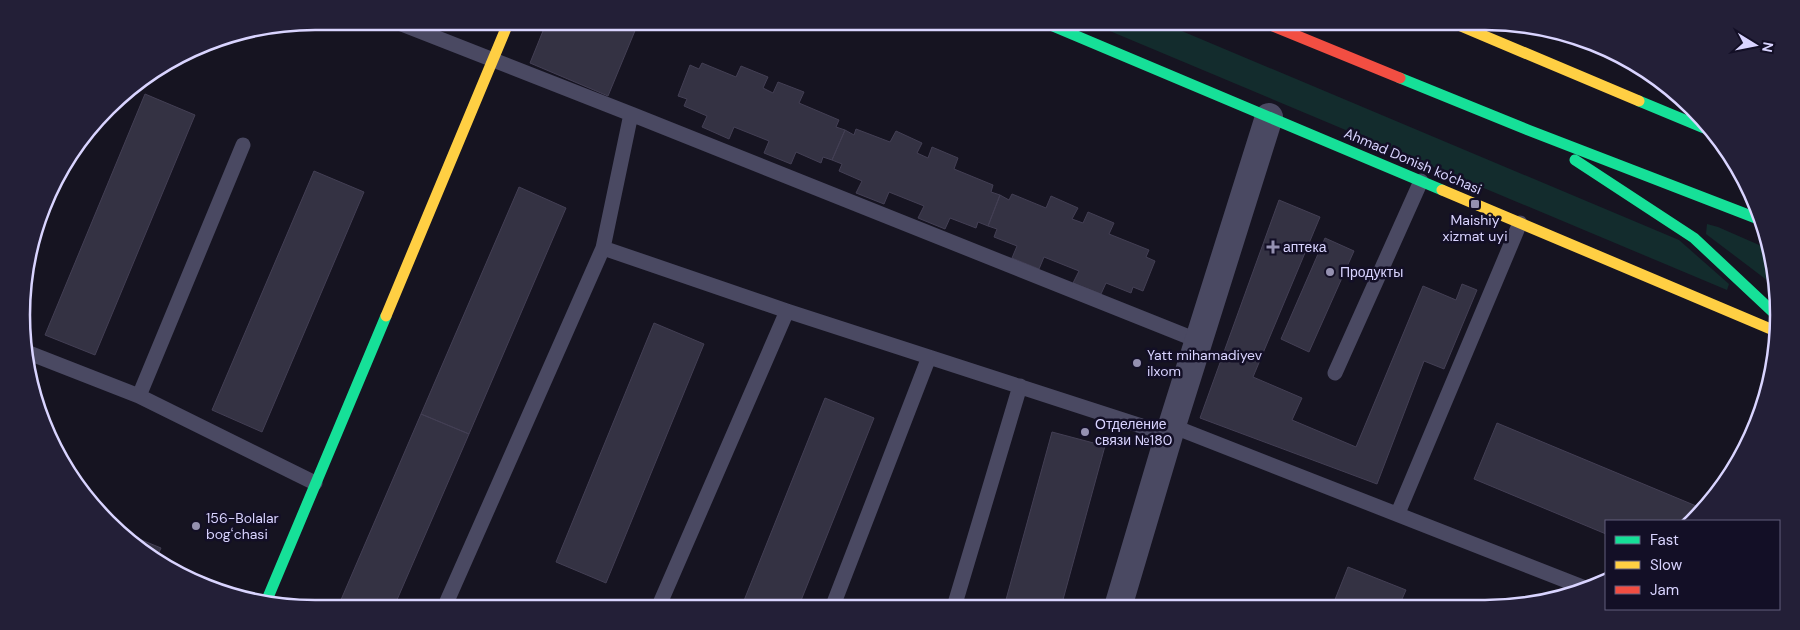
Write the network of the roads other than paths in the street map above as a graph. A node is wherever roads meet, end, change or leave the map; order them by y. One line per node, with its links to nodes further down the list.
1 (417, 30): 6 (lane)
2 (505, 30): 6 (street)
3 (1062, 30): 8 (street, Ahmad Donish ko'chasi)
4 (1283, 30): 10 (street)
5 (1470, 30): 9 (street)
6 (493, 59): 7 (lane); 26 (street)
7 (631, 114): 15 (lane); 19 (lane)
8 (1269, 117): 12 (street, Ahmad Donish ko'chasi); 19 (street)
9 (1698, 125)
10 (1528, 130): 13 (street); 16 (street)
11 (242, 145): 24 (lane)
12 (1421, 181): 14 (street, Ahmad Donish ko'chasi); 22 (lane)
13 (1752, 217)
14 (1520, 223): 18 (street, Ahmad Donish ko'chasi); 27 (lane)
15 (603, 248): 17 (lane); 30 (lane)
16 (1770, 309)
17 (787, 311): 21 (lane); 31 (lane)
18 (1769, 328)
19 (1199, 341): 25 (street)
20 (32, 354): 24 (lane)
21 (928, 357): 23 (lane); 32 (lane)
22 (1335, 373)
23 (1020, 386): 25 (lane); 33 (lane)
24 (139, 396): 26 (lane)
25 (1170, 430): 27 (lane); 34 (street)
26 (315, 483): 29 (street)
27 (1398, 513): 28 (lane)
28 (1577, 585)
29 (268, 596)
30 (448, 600)
31 (661, 600)
32 (835, 600)
33 (956, 600)
34 (1120, 600)

